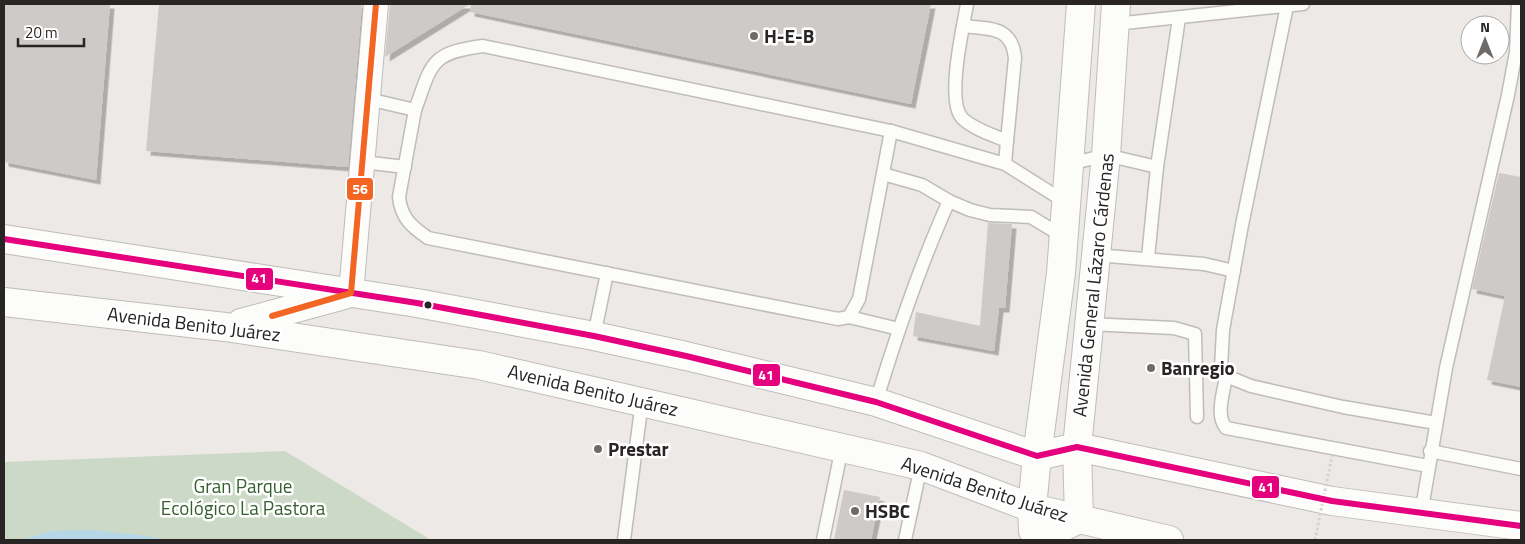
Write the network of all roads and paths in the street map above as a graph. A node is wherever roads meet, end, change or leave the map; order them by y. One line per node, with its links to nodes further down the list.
1 (376, 4): 10 (street)
2 (967, 4): 9 (lane)
3 (1081, 4): 17 (main road, Avenida General Lázaro Cárdenas)
4 (1303, 4): 6 (lane)
5 (1518, 4): 40 (lane)
6 (1287, 6): 8 (lane); 27 (lane)
7 (1116, 14): 8 (lane); 14 (main road, Avenida General Lázaro Cárdenas)
8 (1179, 18): 19 (lane)
9 (963, 26): 13 (lane); 13 (lane)
10 (368, 99): 11 (lane); 15 (street)
11 (415, 110): 12 (lane); 18 (lane)
12 (891, 131): 16 (lane); 20 (lane)
13 (1007, 142): 16 (lane)
14 (1106, 155): 17 (lane); 19 (lane); 25 (main road, Avenida General Lázaro Cárdenas)
15 (363, 162): 18 (lane); 29 (street)
16 (1005, 164): 22 (lane)
17 (1070, 164): 22 (main road, Avenida General Lázaro Cárdenas)
18 (405, 167): 28 (lane)
19 (1157, 167): 26 (lane)
20 (883, 174): 21 (lane); 31 (lane)
21 (949, 201): 23 (lane); 34 (lane)
22 (1067, 203): 23 (main road, Avenida General Lázaro Cárdenas)
23 (1064, 236): 44 (main road, Avenida General Lázaro Cárdenas)
24 (4, 239): 29 (main road)
25 (1096, 255): 26 (lane); 32 (main road, Avenida General Lázaro Cárdenas)
26 (1148, 258): 27 (lane)
27 (1234, 271): 36 (lane)
28 (607, 273): 31 (lane); 35 (lane)
29 (351, 293): 33 (main road); 35 (main road)
30 (4, 302): 33 (main road, Avenida Benito Juárez)
31 (849, 317): 34 (lane)
32 (1089, 324): 39 (lane); 42 (main road, Avenida General Lázaro Cárdenas)
33 (225, 327): 37 (main road, Avenida Benito Juárez)
34 (899, 329): 38 (lane)
35 (594, 336): 38 (main road)
36 (1226, 376): 40 (lane); 47 (lane)
37 (642, 401): 41 (main road, Avenida Benito Juárez); 54 (lane)
38 (876, 402): 44 (main road)
39 (1197, 418)
40 (1436, 423): 43 (lane)
41 (842, 447): 46 (main road, Avenida Benito Juárez); 55 (lane)
42 (1077, 447): 44 (main road); 50 (main road); 51 (main road, Avenida General Lázaro Cárdenas)
43 (1430, 452): 47 (lane); 48 (lane)
44 (1037, 456): 49 (main road, Avenida General Lázaro Cárdenas)
45 (1332, 456): 59 (path, bridge)
46 (921, 466): 49 (main road, Avenida Benito Juárez); 56 (lane)
47 (1428, 466): 50 (lane)
48 (1521, 469)
49 (1032, 508): 51 (main road, Avenida Benito Juárez); 57 (main road, Avenida General Lázaro Cárdenas)
50 (1421, 514): 52 (main road)
51 (1079, 519): 53 (main road, Avenida Benito Juárez); 57 (main road, Avenida General Lázaro Cárdenas)
52 (1521, 526)
53 (1135, 537): 58 (main road, Avenida Benito Juárez)
54 (624, 540)
55 (823, 540)
56 (905, 540)
57 (1035, 540)
58 (1169, 540)
59 (1315, 540)

